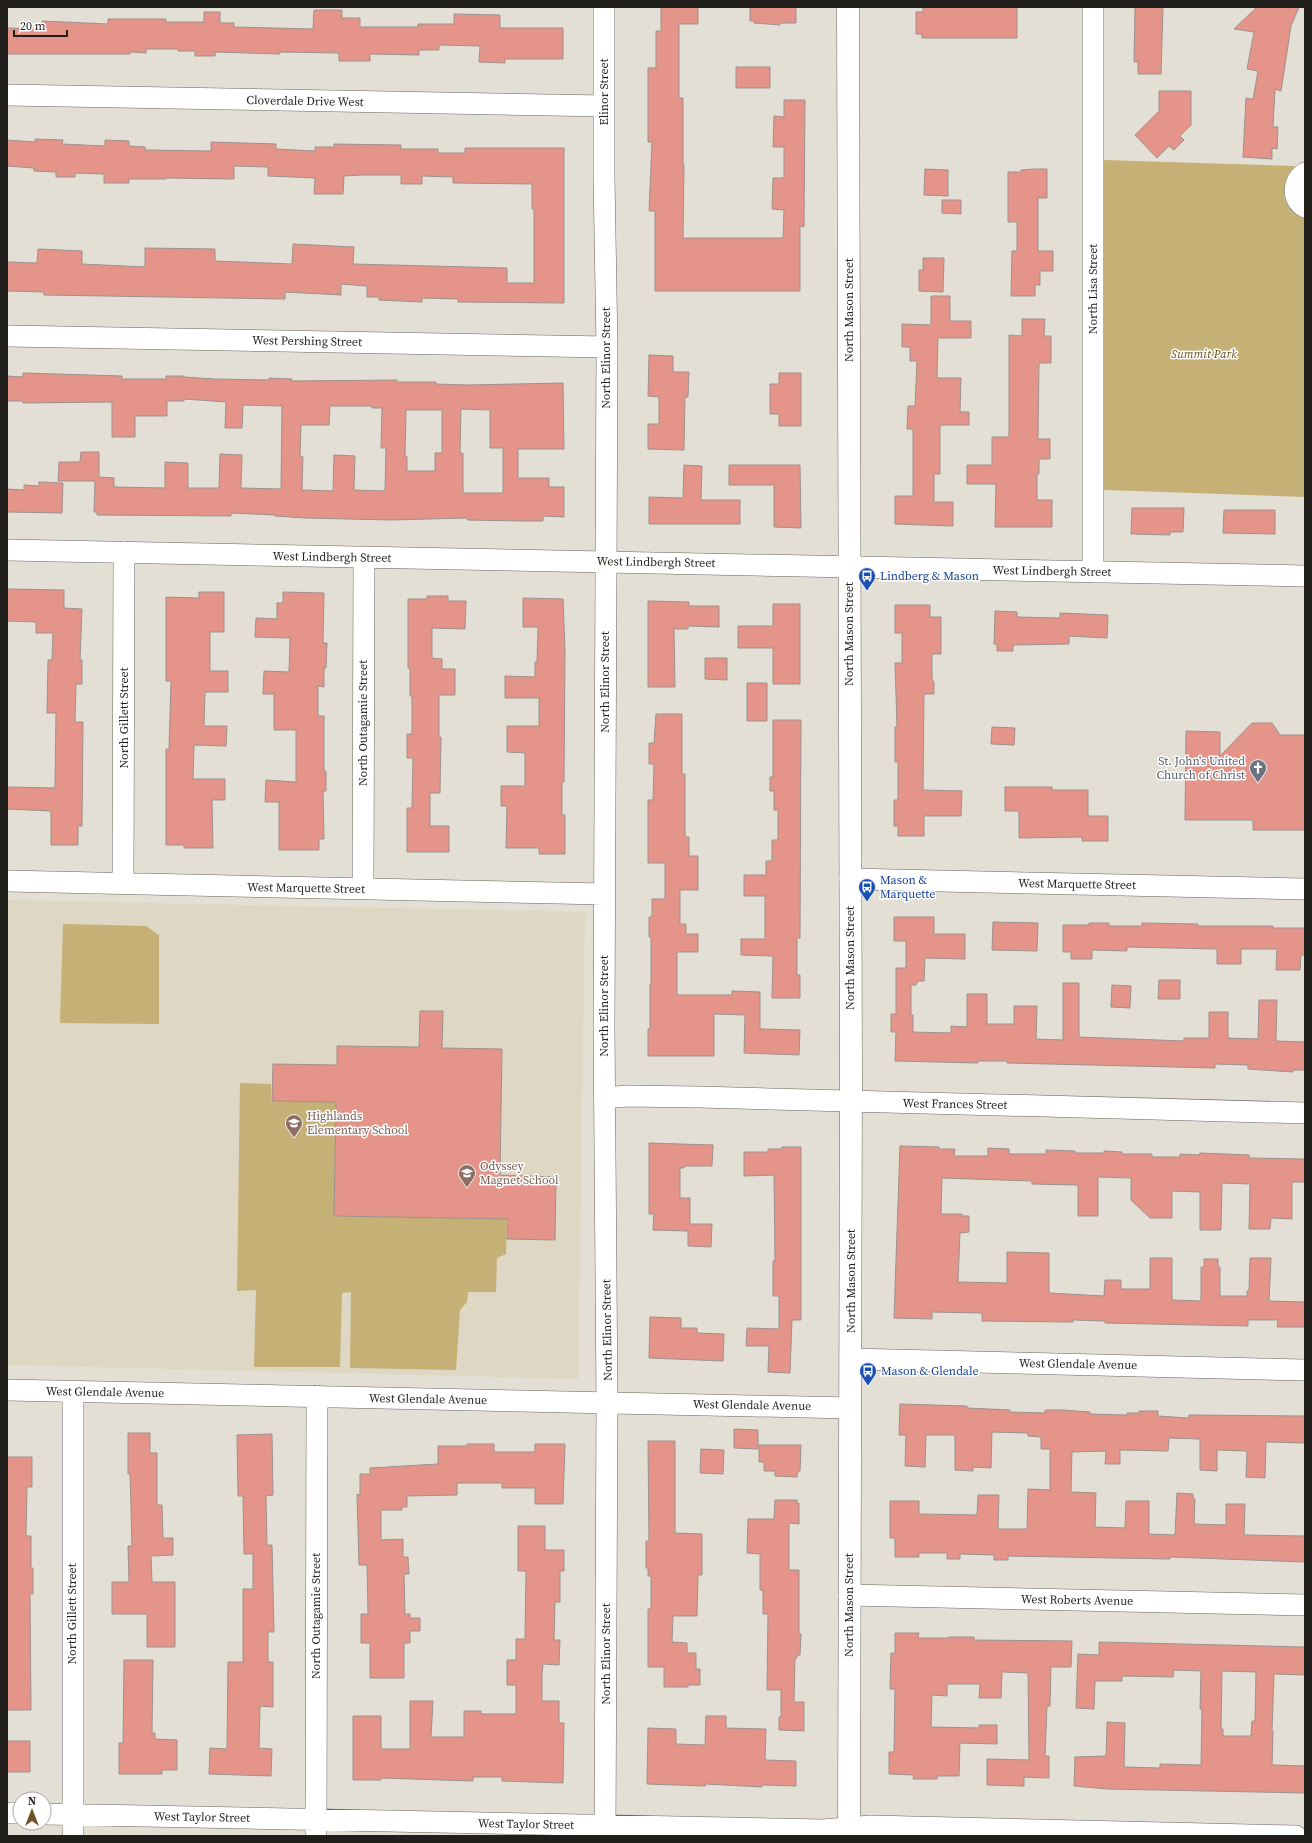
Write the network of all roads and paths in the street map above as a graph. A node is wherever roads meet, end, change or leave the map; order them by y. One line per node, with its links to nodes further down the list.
1 (604, 7): 5 (street, Elinor Street)
2 (848, 7): 15 (main road, North Mason Street)
3 (1093, 7): 16 (street, North Lisa Street)
4 (7, 95): 5 (street, Cloverdale Drive West)
5 (604, 106): 7 (street, Elinor Street)
6 (1305, 173): 8 (street)
7 (604, 177): 10 (street, North Elinor Street)
8 (1305, 207)
9 (7, 336): 10 (street, West Pershing Street)
10 (607, 347): 14 (street, North Elinor Street)
11 (7, 550): 12 (street, West Lindbergh Street)
12 (124, 552): 13 (street, West Lindbergh Street); 20 (street, North Gillett Street)
13 (364, 557): 14 (street, West Lindbergh Street); 21 (street, North Outagamie Street)
14 (606, 561): 15 (street, West Lindbergh Street); 23 (street, North Elinor Street)
15 (849, 567): 16 (street, West Lindbergh Street); 18 (main road, North Mason Street)
16 (1093, 572): 17 (street, West Lindbergh Street)
17 (1305, 576)
18 (850, 879): 22 (street, West Marquette Street); 25 (main road, North Mason Street)
19 (7, 881): 20 (street, West Marquette Street)
20 (123, 883): 21 (street, West Marquette Street)
21 (363, 889): 23 (street, West Marquette Street)
22 (1305, 889)
23 (604, 894): 24 (street, North Elinor Street)
24 (605, 1098): 25 (street, West Frances Street); 32 (street, North Elinor Street)
25 (850, 1102): 26 (street, West Frances Street); 27 (main road, North Mason Street)
26 (1305, 1113)
27 (850, 1359): 28 (street, West Glendale Avenue); 33 (main road, North Mason Street)
28 (1305, 1370)
29 (7, 1390): 30 (street, West Glendale Avenue)
30 (73, 1392): 31 (street, West Glendale Avenue); 37 (street, North Gillett Street)
31 (317, 1396): 32 (street, West Glendale Avenue); 38 (street, North Outagamie Street)
32 (607, 1402): 33 (street, West Glendale Avenue); 39 (street, North Elinor Street)
33 (850, 1408): 34 (main road, North Mason Street)
34 (850, 1595): 35 (street, West Roberts Avenue); 40 (main road, North Mason Street)
35 (1305, 1605)
36 (52, 1814): 37 (street, West Taylor Street)
37 (73, 1814): 38 (street, West Taylor Street); 41 (street, North Gillett Street)
38 (316, 1827): 39 (street, West Taylor Street)
39 (605, 1831): 40 (street, West Taylor Street)
40 (849, 1832): 42 (street, West Taylor Street)
41 (73, 1836)
42 (1296, 1836)

